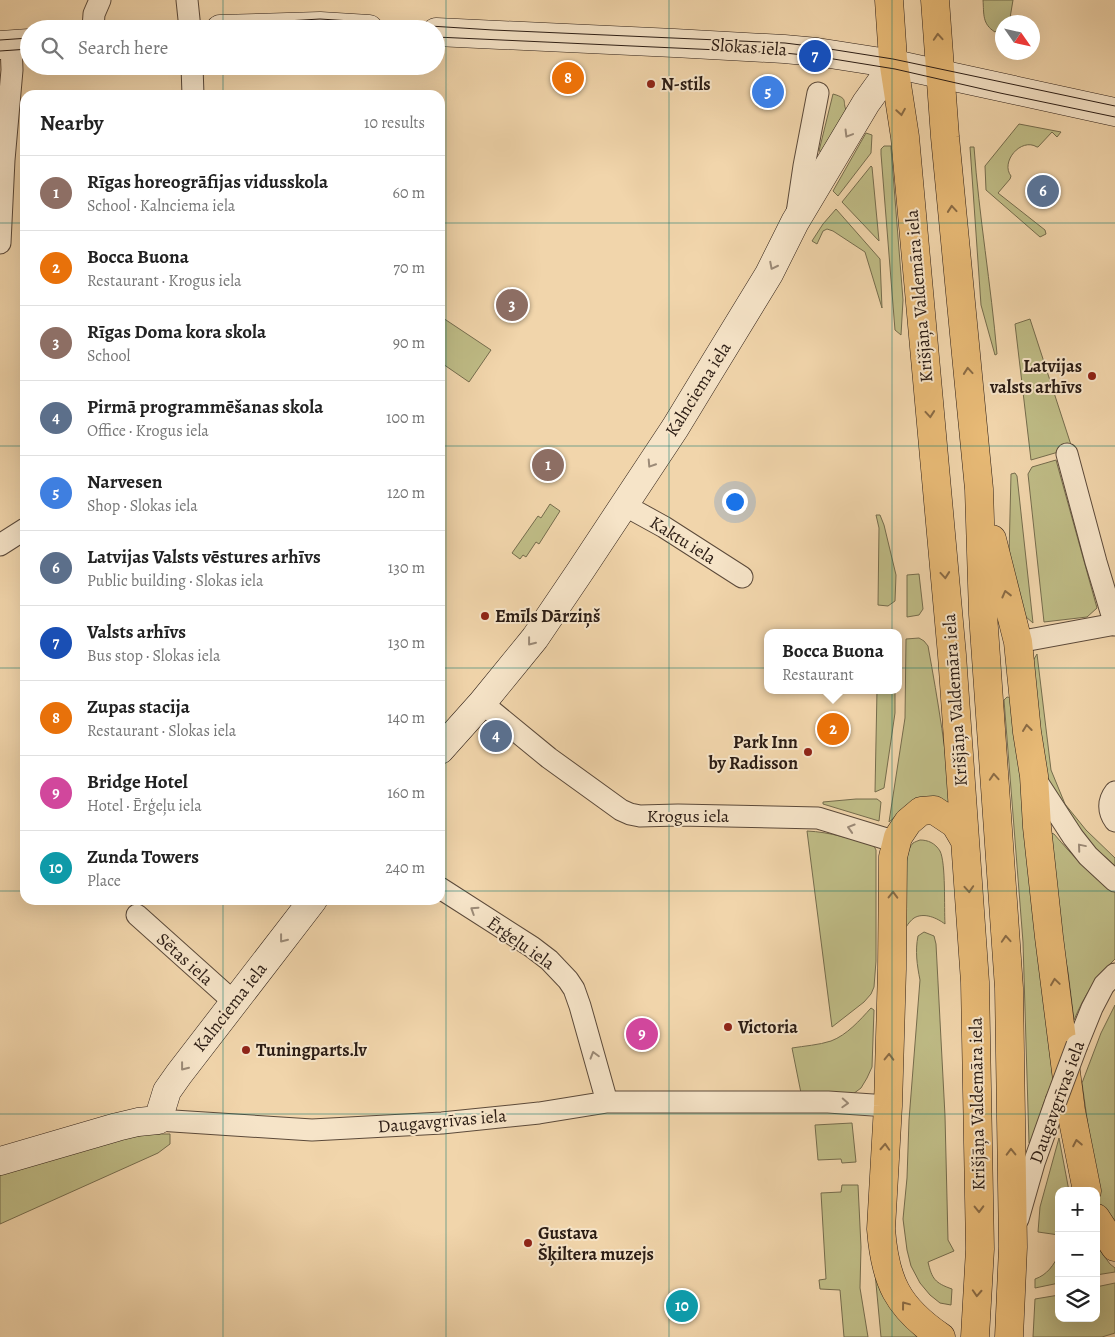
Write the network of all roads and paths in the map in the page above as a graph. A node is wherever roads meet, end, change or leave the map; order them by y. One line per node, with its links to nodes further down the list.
1 (100, 0): 5 (street)
2 (187, 0): 6 (street)
3 (889, 0): 9 (main road)
4 (935, 0): 10 (main road, one-way to 4)
5 (94, 20)
6 (189, 20)
7 (445, 32): 9 (street, Slokas iela)
8 (13, 44): 16 (street)
9 (894, 64): 10 (street, Slokas iela); 15 (street, Kalnciema iela, one-way to 15); 30 (main road, Krišjāņa Valdemāra iela, one-way to 30)
10 (941, 74): 14 (street, Slokas iela); 18 (main road, Krišjāņa Valdemāra iela, one-way to 10)
11 (193, 75): 12 (street)
12 (194, 90)
13 (818, 93): 15 (street)
14 (1115, 112)
15 (795, 222): 19 (street, Kalnciema iela, one-way to 19)
16 (0, 243)
17 (1067, 454): 23 (street)
18 (979, 489): 24 (main road, one-way to 18); 44 (main road, Krišjāņa Valdemāra iela, one-way to 18)
19 (624, 505): 22 (street, Kaktu iela); 25 (street, Kalnciema iela, one-way to 25)
20 (20, 532): 21 (street)
21 (0, 545)
22 (742, 577)
23 (1115, 624): 24 (street)
24 (1018, 642): 27 (main road, one-way to 24)
25 (482, 703): 26 (street, Kalnciema iela); 31 (street, Krogus iela, one-way to 25)
26 (445, 744)
27 (1034, 776): 32 (street, one-way to 27); 42 (main road, one-way to 27)
28 (1115, 792): 29 (street)
29 (1115, 821)
30 (966, 841): 31 (main road); 47 (main road, Krišjāņa Valdemāra iela, one-way to 47)
31 (896, 846): 39 (main road, one-way to 31)
32 (1115, 881)
33 (445, 891): 38 (street, Ērģeļu iela, one-way to 33)
34 (309, 905): 37 (street, Kalnciema iela, one-way to 37)
35 (137, 915): 37 (street, Sētas iela)
36 (1115, 974): 44 (street, Daugavgrīvas iela, bridge)
37 (234, 1002): 40 (street, Kalnciema iela, one-way to 40)
38 (607, 1102): 39 (street, Daugavgrīvas iela, one-way to 39); 40 (street, Daugavgrīvas iela)
39 (888, 1106): 46 (main road, one-way to 39)
40 (158, 1120): 41 (street, Daugavgrīvas iela)
41 (0, 1161)
42 (1086, 1187)
43 (1100, 1224): 45 (main road)
44 (1013, 1241): 48 (main road, Krišjāņa Valdemāra iela)
45 (1115, 1247)
46 (941, 1337)
47 (975, 1337)
48 (1009, 1337)

